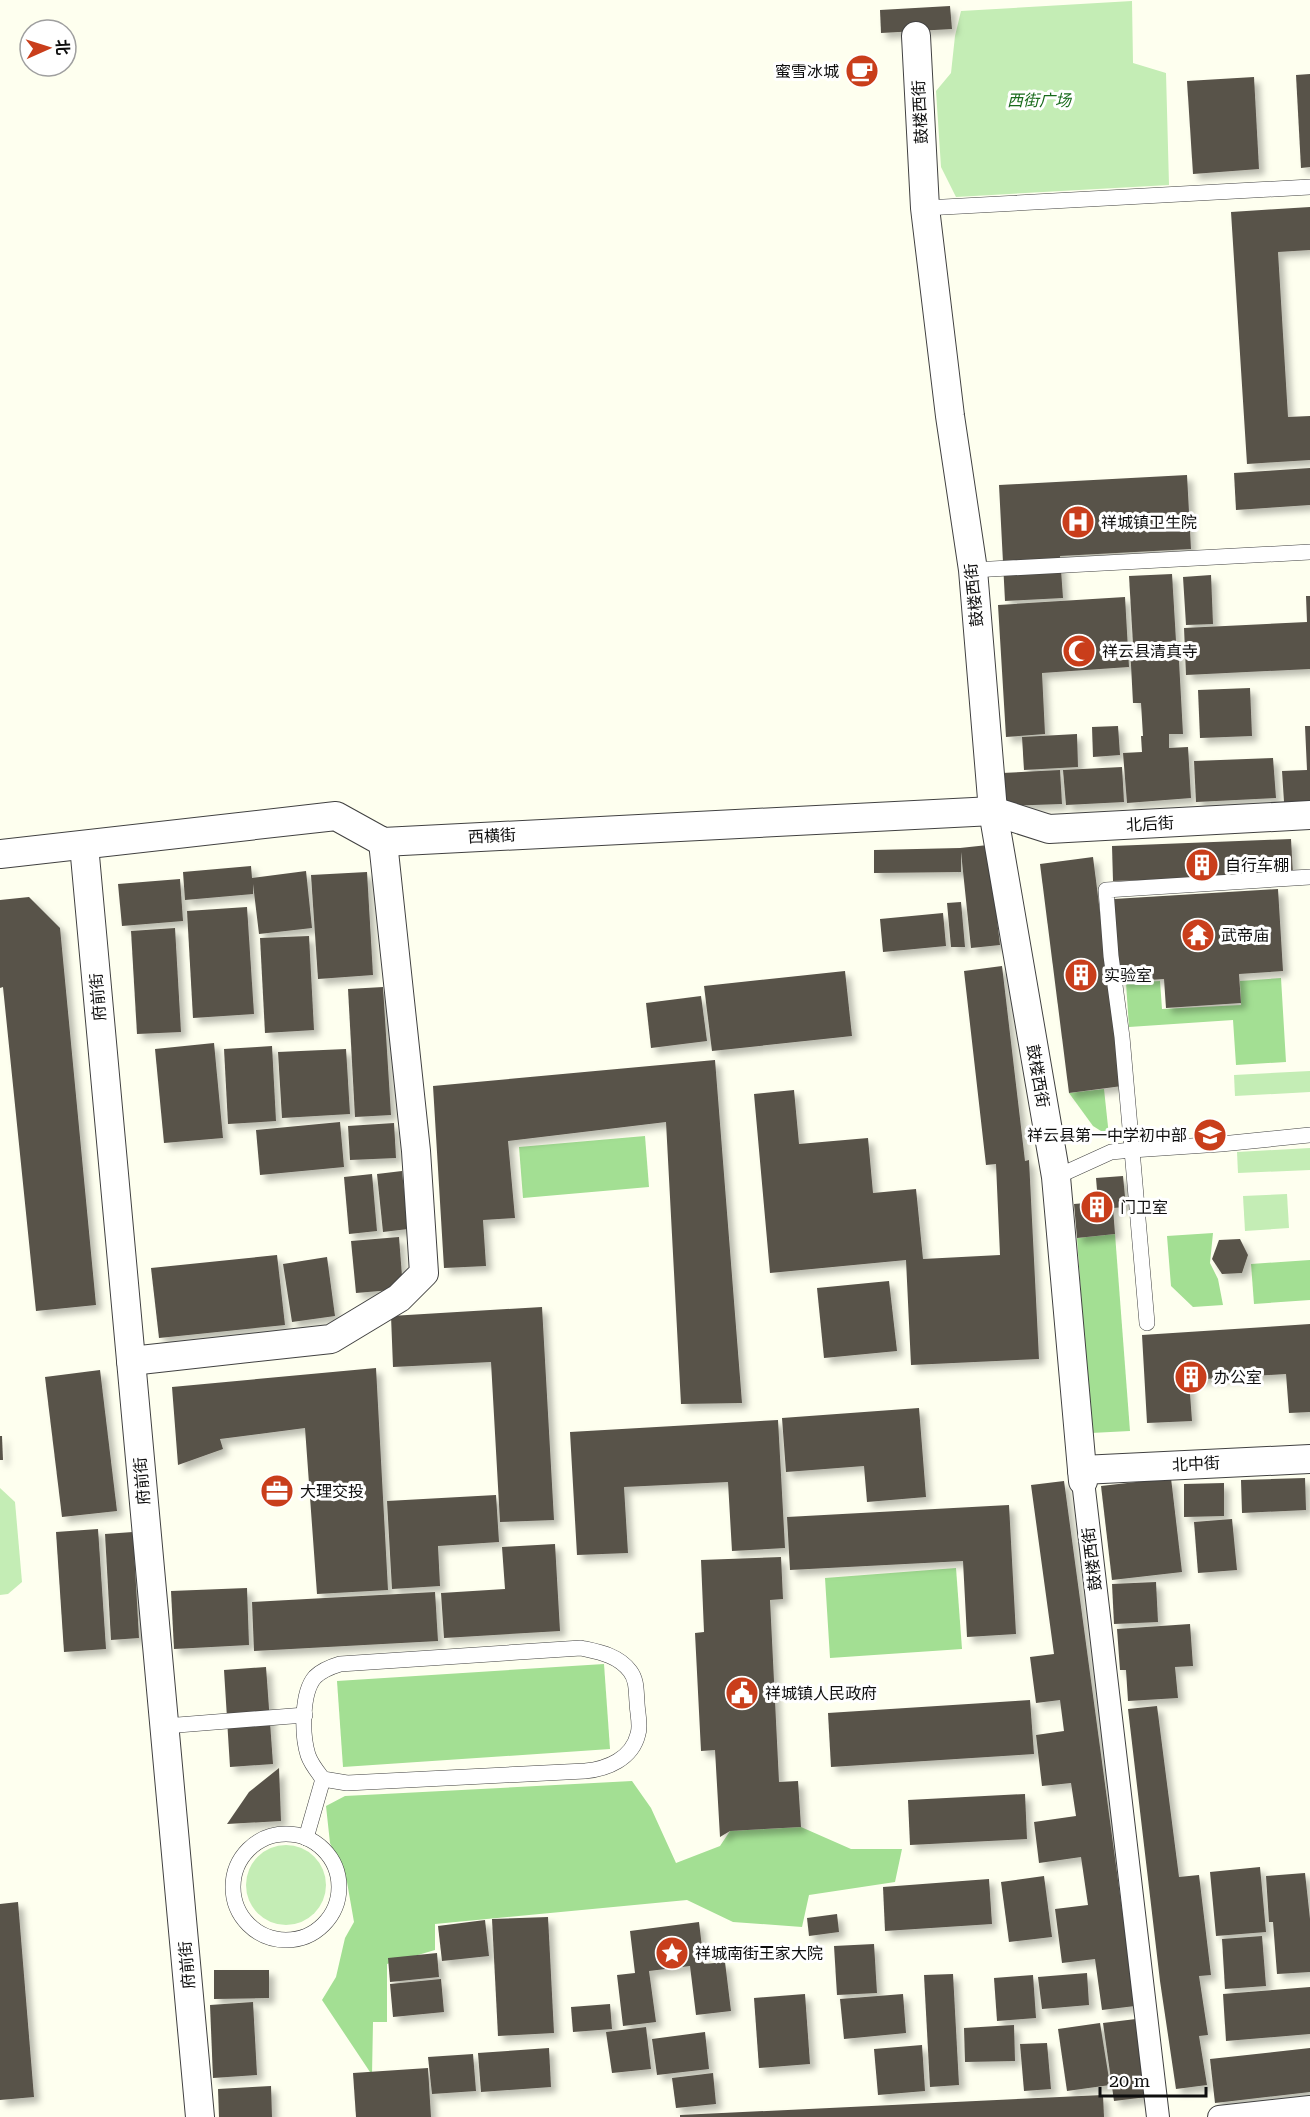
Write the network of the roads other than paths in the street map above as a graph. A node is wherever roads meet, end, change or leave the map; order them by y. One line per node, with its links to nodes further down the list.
1 (916, 36): 3 (street, 鼓楼西街)
2 (1310, 187): 3 (lane)
3 (925, 208): 5 (street, 鼓楼西街)
4 (1310, 552): 5 (lane)
5 (973, 570): 6 (street, 鼓楼西街)
6 (993, 811): 7 (street, 北后街); 8 (street, 西横街); 14 (street, 鼓楼西街)
7 (1310, 815)
8 (383, 842): 9 (street); 16 (street)
9 (84, 845): 10 (street); 16 (street, 府前街)
10 (0, 854)
11 (1310, 877): 13 (lane)
12 (1310, 1135): 13 (lane)
13 (1132, 1150): 14 (lane); 15 (lane)
14 (1056, 1177): 18 (street, 鼓楼西街)
15 (1147, 1323)
16 (131, 1361): 20 (street, 府前街)
17 (1310, 1459): 18 (street, 北中街)
18 (1082, 1476): 25 (street, 鼓楼西街)
19 (304, 1715): 20 (lane); 21 (lane); 21 (lane)
20 (165, 1726): 24 (street, 府前街)
21 (323, 1779): 22 (lane)
22 (306, 1838): 22 (lane)
23 (1310, 2107): 26 (street)
24 (200, 2117)
25 (1158, 2117)
26 (1219, 2117)

